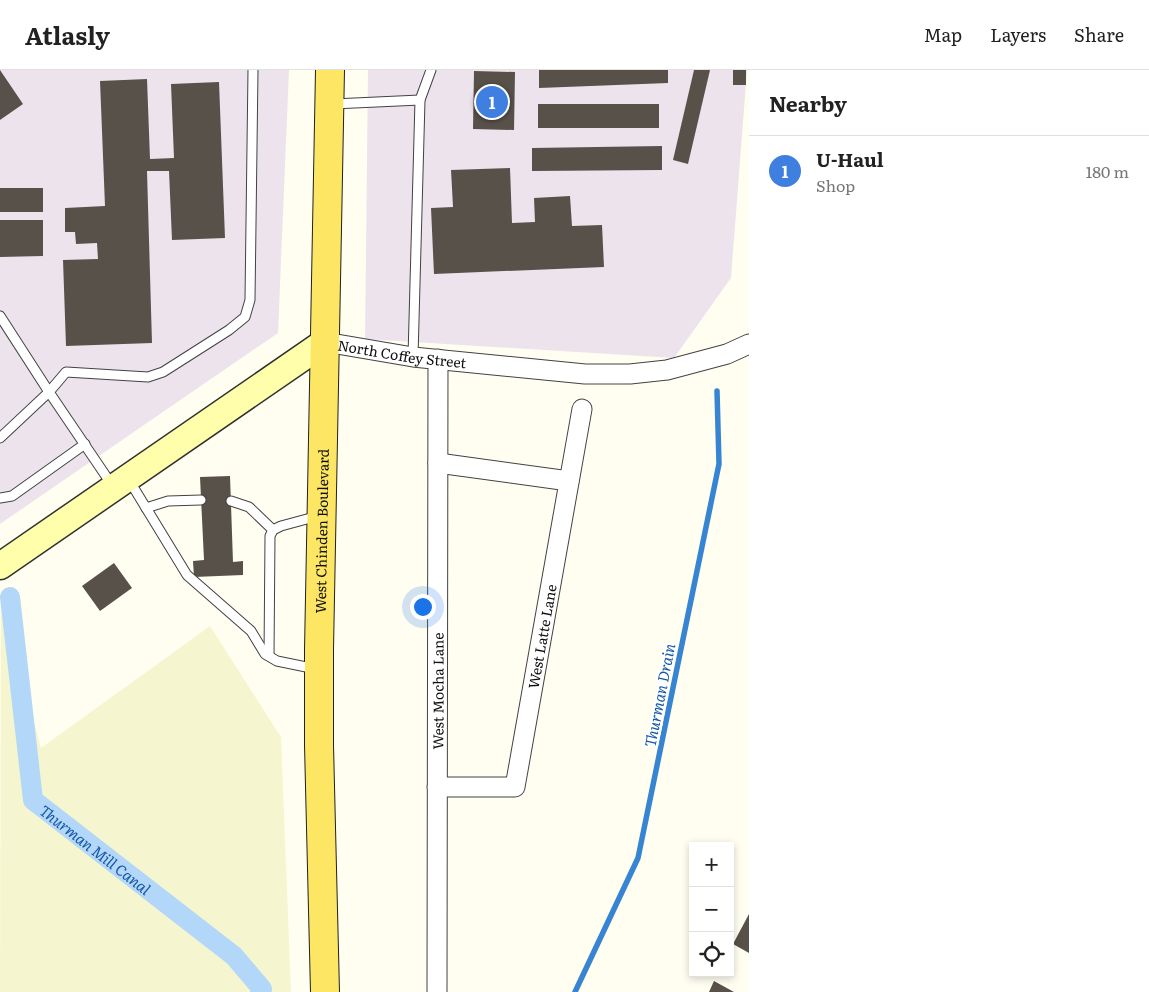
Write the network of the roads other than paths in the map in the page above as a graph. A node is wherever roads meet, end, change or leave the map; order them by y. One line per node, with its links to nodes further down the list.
1 (253, 70): 11 (lane)
2 (330, 70): 5 (main road, West Chinden Boulevard)
3 (431, 70): 4 (lane)
4 (420, 100): 5 (lane); 9 (lane)
5 (329, 104): 7 (main road, West Chinden Boulevard)
6 (0, 316): 11 (lane)
7 (325, 342): 9 (street, North Coffey Street); 17 (street, North Coffey Street); 22 (main road, West Chinden Boulevard)
8 (749, 344): 10 (street, North Coffey Street)
9 (412, 357): 10 (street, North Coffey Street)
10 (438, 359): 15 (street, West Mocha Lane)
11 (50, 392): 13 (lane); 14 (lane)
12 (582, 409): 16 (street, West Latte Lane)
13 (0, 438)
14 (85, 444): 17 (lane); 18 (lane)
15 (438, 462): 16 (street); 27 (street, West Mocha Lane)
16 (569, 481): 27 (street, West Latte Lane)
17 (120, 483): 21 (lane); 24 (street, North Coffey Street)
18 (0, 498)
19 (201, 500): 21 (lane)
20 (231, 501): 23 (lane)
21 (146, 508): 25 (lane)
22 (322, 515): 23 (lane); 26 (main road, West Chinden Boulevard)
23 (273, 530): 25 (lane)
24 (0, 566)
25 (269, 656): 26 (lane)
26 (319, 670): 28 (main road, West Chinden Boulevard)
27 (437, 787): 29 (street, West Mocha Lane)
28 (325, 992)
29 (437, 992)

